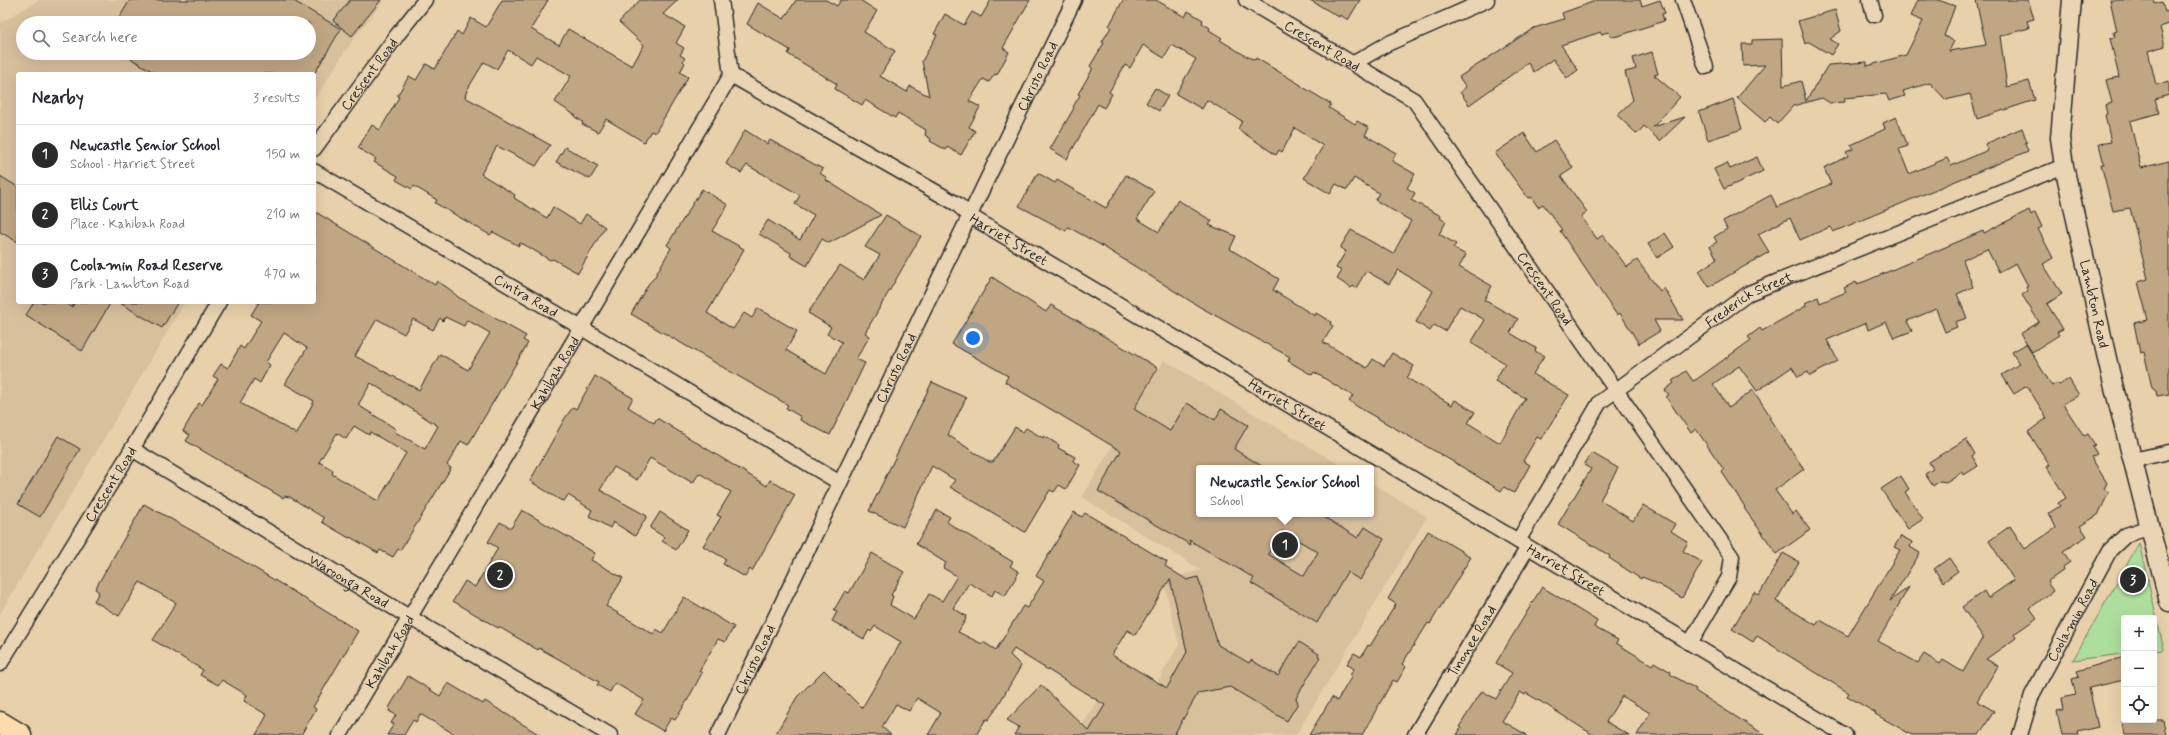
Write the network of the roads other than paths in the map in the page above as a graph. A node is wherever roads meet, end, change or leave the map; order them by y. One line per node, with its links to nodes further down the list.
1 (425, 0): 13 (street, Crescent Road)
2 (721, 0): 12 (street)
3 (1074, 0): 16 (street, Christo Road)
4 (1246, 0): 10 (street, Crescent Road)
5 (1487, 0): 10 (street)
6 (1683, 0): 11 (street)
7 (1870, 0): 9 (street)
8 (2072, 0): 14 (street, Lambton Road)
9 (1874, 16)
10 (1354, 63): 19 (street, Crescent Road)
11 (1706, 67)
12 (731, 75): 16 (street, Harriet Street); 18 (street, Kahibah Road)
13 (316, 146)
14 (2064, 166): 19 (street, Frederick Street); 22 (street, Lambton Road)
15 (316, 172): 18 (street, Cintra Road)
16 (970, 216): 23 (street, Christo Road); 25 (street, Harriet Street)
17 (218, 304): 20 (street, Crescent Road)
18 (580, 327): 23 (street, Cintra Road); 27 (street, Kahibah Road)
19 (1615, 391): 25 (street, Frederick Street); 28 (street, Crescent Road)
20 (132, 449): 27 (street, Waroonga Road); 29 (street, Crescent Road)
21 (2169, 452): 22 (street)
22 (2133, 460): 24 (street, Lambton Road)
23 (840, 483): 34 (street, Christo Road)
24 (2151, 527): 26 (street, Lambton Road); 37 (street, Coolamin Road)
25 (1523, 544): 28 (street, Harriet Street); 35 (street, Tinonee Road)
26 (2169, 602)
27 (409, 617): 32 (street, Kahibah Road); 33 (street, Waroonga Road)
28 (1690, 643): 36 (street, Harriet Street)
29 (0, 664)
30 (0, 723): 31 (main road)
31 (20, 735)
32 (340, 735)
33 (610, 735)
34 (718, 735)
35 (1415, 735)
36 (1845, 735)
37 (2020, 735)

